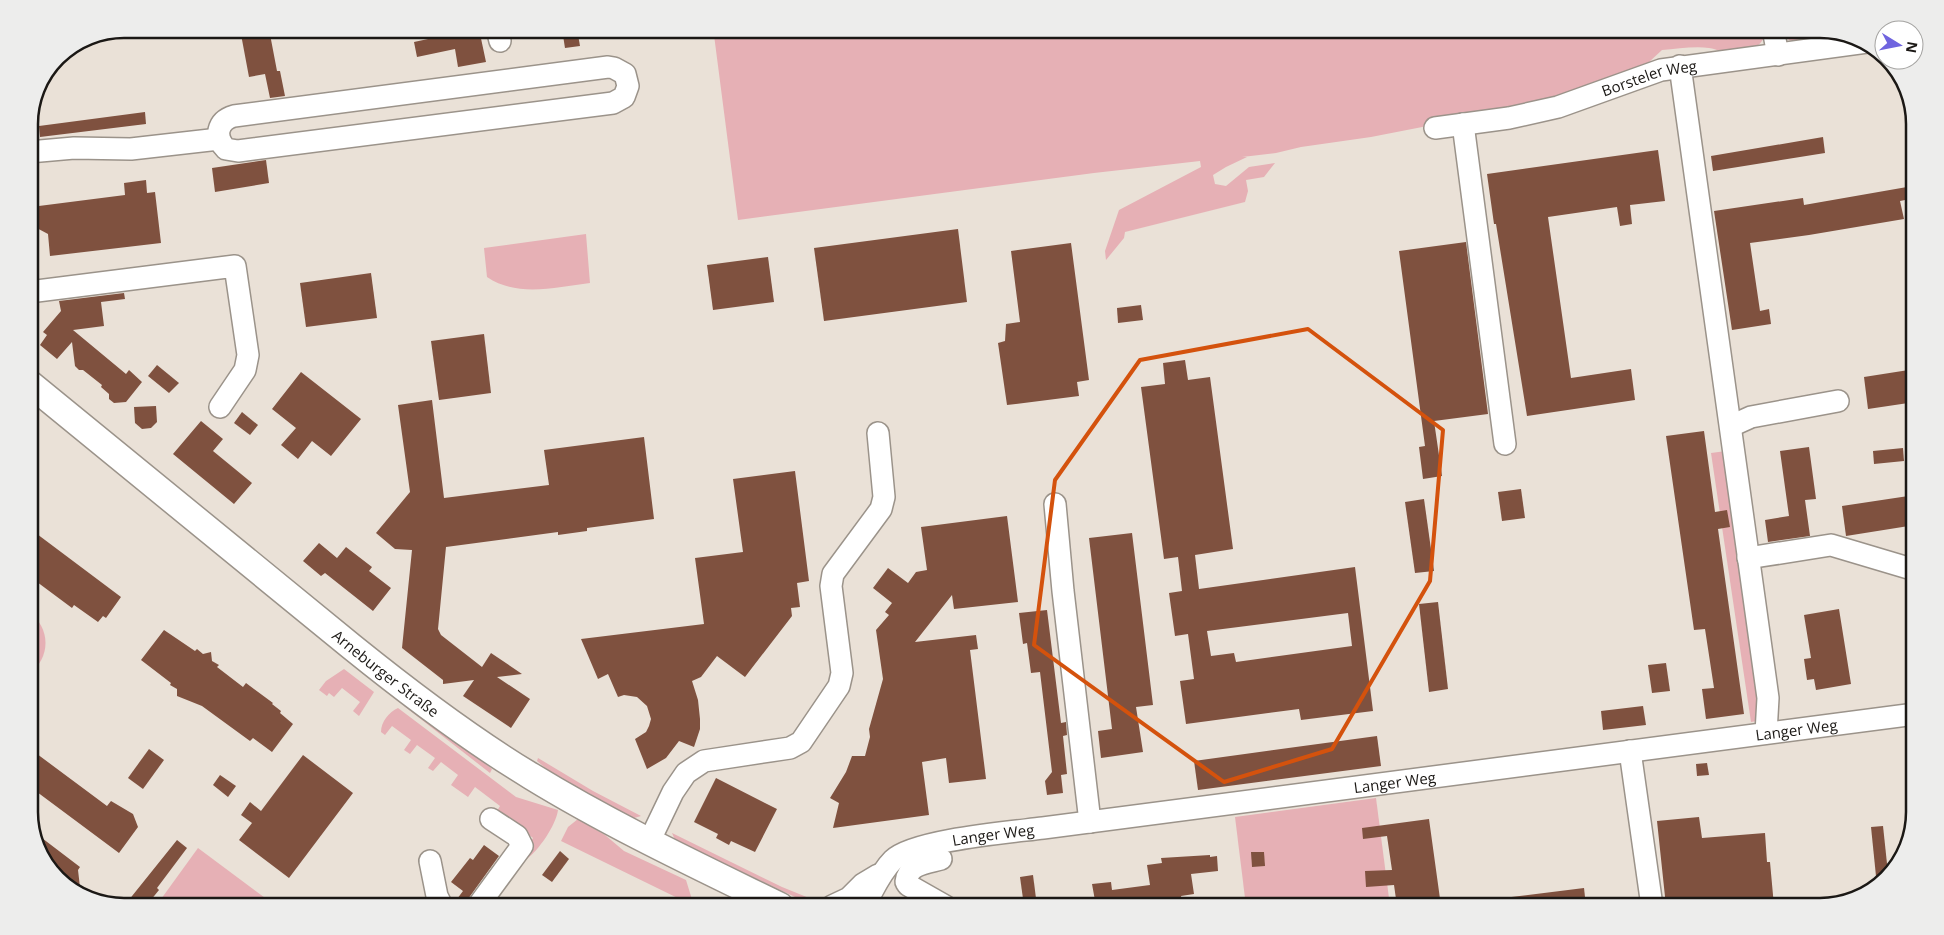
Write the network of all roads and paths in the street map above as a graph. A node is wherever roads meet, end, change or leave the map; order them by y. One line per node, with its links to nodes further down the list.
1 (1775, 38): 3 (street)
2 (1854, 44): 3 (street, Borsteler Weg)
3 (1778, 55): 4 (street, Borsteler Weg)
4 (1680, 66): 5 (street, Borsteler Weg); 13 (street)
5 (1463, 124): 6 (street, Borsteler Weg); 15 (street)
6 (1436, 128)
7 (219, 139): 7 (street); 8 (street)
8 (38, 151)
9 (38, 291): 12 (street)
10 (38, 390): 24 (main road, Arneburger Straße)
11 (1838, 400): 13 (street)
12 (220, 407)
13 (1731, 426): 17 (street)
14 (878, 433): 24 (street)
15 (1506, 444)
16 (1055, 504): 23 (street)
17 (1748, 558): 18 (street); 20 (street)
18 (1906, 567)
19 (1906, 715): 20 (street, Langer Weg)
20 (1766, 733): 21 (street, Langer Weg)
21 (1630, 751): 23 (street, Langer Weg); 34 (street)
22 (491, 820): 29 (street)
23 (1090, 822): 27 (street, Langer Weg)
24 (649, 842): 30 (main road, Arneburger Straße)
25 (941, 859): 33 (street)
26 (430, 861): 28 (street)
27 (882, 873): 31 (street, Langer Weg); 32 (street, Langer Weg)
28 (438, 898)
29 (484, 898)
30 (764, 898)
31 (849, 898)
32 (868, 898)
33 (931, 898)
34 (1651, 898)

